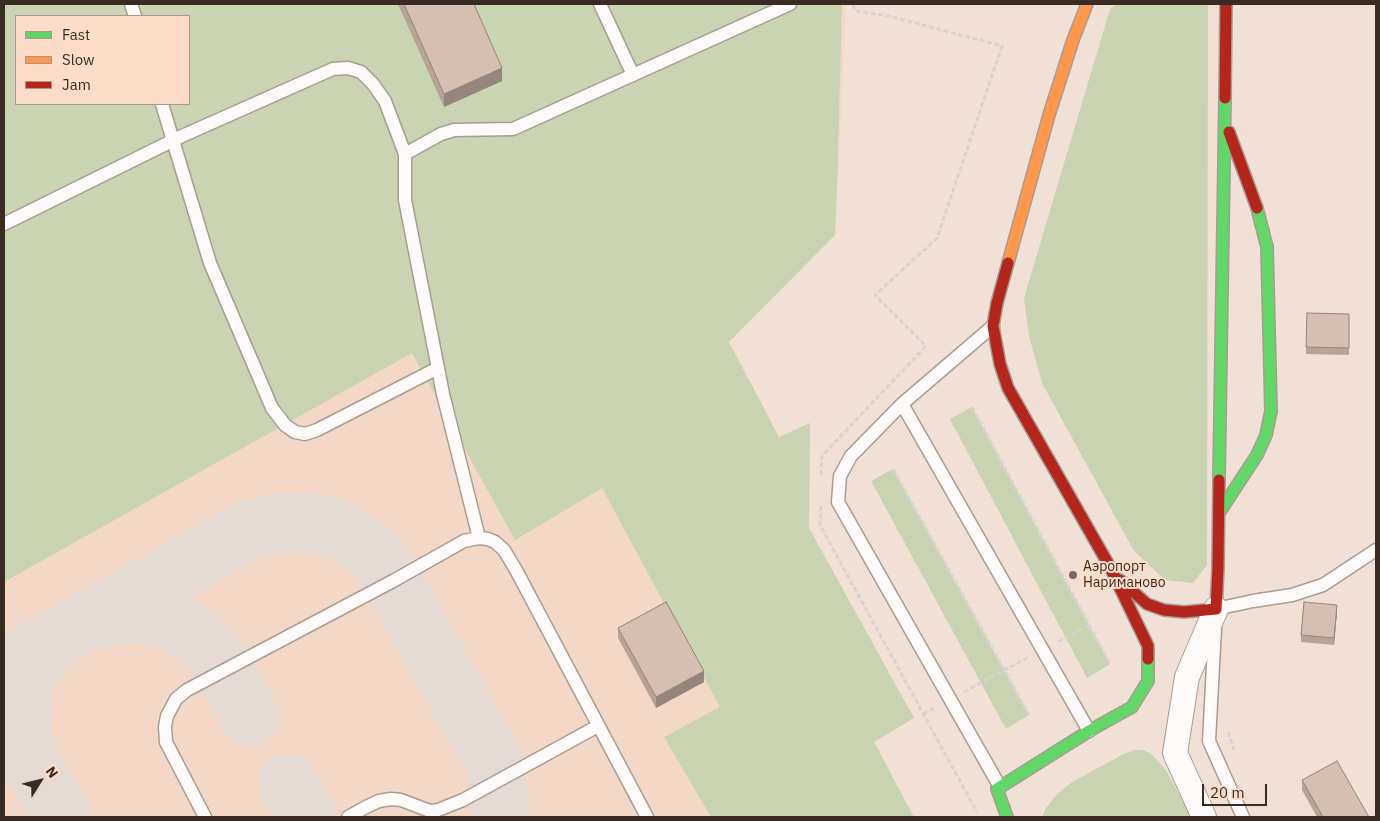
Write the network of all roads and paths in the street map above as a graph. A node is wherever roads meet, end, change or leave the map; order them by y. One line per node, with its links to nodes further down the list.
1 (600, 4): 6 (lane)
2 (790, 4): 6 (lane)
3 (853, 4): 16 (path)
4 (1087, 4): 12 (main road)
5 (1226, 4): 8 (main road)
6 (633, 75): 10 (lane)
7 (162, 105): 9 (lane)
8 (1223, 118): 18 (main road); 18 (main road)
9 (174, 140): 10 (lane); 11 (lane); 13 (lane)
10 (405, 154): 13 (lane)
11 (4, 224)
12 (993, 326): 14 (lane); 21 (main road)
13 (438, 368): 19 (lane)
14 (902, 404): 27 (lane); 30 (lane)
15 (893, 468): 25 (path)
16 (821, 475)
17 (821, 505): 34 (path)
18 (1219, 513): 22 (main road)
19 (479, 538): 26 (lane); 31 (lane)
20 (1376, 550): 22 (lane)
21 (1110, 567): 22 (main road); 27 (main road)
22 (1216, 609): 36 (street); 37 (lane)
23 (1089, 626): 24 (path)
24 (1110, 664)
25 (1029, 715)
26 (598, 726): 32 (lane); 33 (lane)
27 (1089, 731): 30 (main road)
28 (1227, 731): 29 (path)
29 (1236, 757)
30 (1000, 787): 35 (main road)
31 (205, 817)
32 (348, 817)
33 (647, 817)
34 (980, 817)
35 (1007, 817)
36 (1204, 817)
37 (1243, 817)

